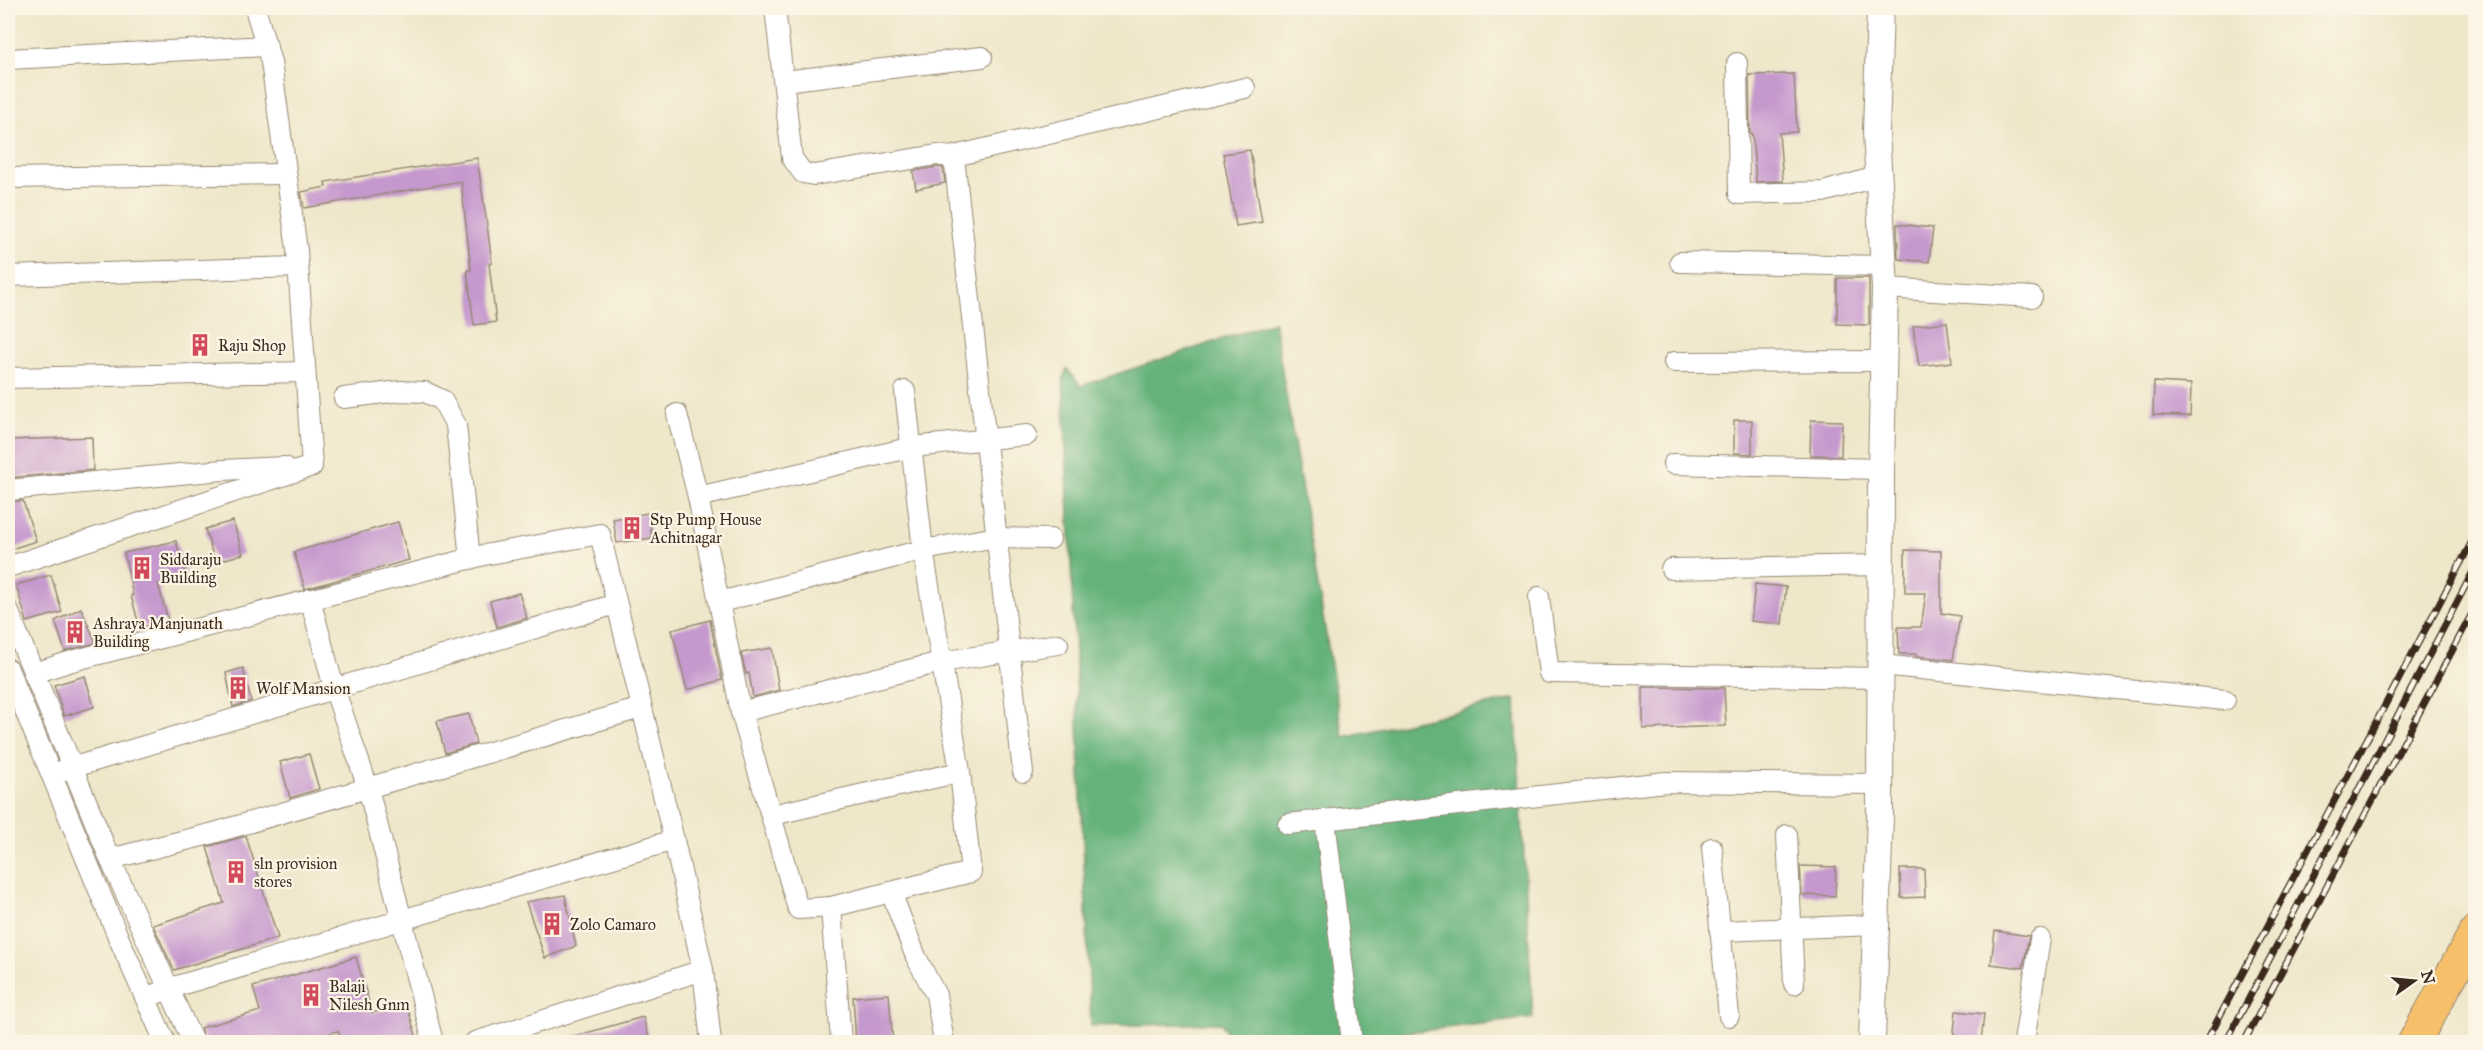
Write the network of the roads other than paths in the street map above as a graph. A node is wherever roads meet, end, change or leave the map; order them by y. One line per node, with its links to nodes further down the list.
1 (255, 8): 4 (street)
2 (775, 8): 8 (street)
3 (1880, 8): 12 (street)
4 (267, 46): 6 (street); 11 (street)
5 (982, 57): 8 (street)
6 (8, 59)
7 (1737, 63): 12 (street)
8 (784, 81): 10 (street)
9 (1245, 88): 10 (street)
10 (950, 157): 27 (street)
11 (286, 174): 13 (street); 15 (street)
12 (1879, 176): 17 (street)
13 (8, 178)
14 (1680, 262): 17 (street)
15 (298, 267): 16 (street); 21 (street)
16 (8, 276)
17 (1885, 277): 18 (street); 20 (street)
18 (2032, 297)
19 (1674, 362): 20 (street)
20 (1883, 362): 31 (street)
21 (305, 372): 22 (street); 30 (street)
22 (8, 378)
23 (905, 392): 28 (street)
24 (344, 398): 37 (street)
25 (676, 414): 33 (street)
26 (1027, 435): 27 (street)
27 (985, 440): 28 (street); 34 (street)
28 (913, 447): 33 (street); 36 (street)
29 (1673, 465): 31 (street)
30 (312, 466): 32 (street); 39 (street)
31 (1881, 469): 38 (street)
32 (8, 490)
33 (698, 497): 43 (street)
34 (995, 538): 35 (street); 36 (street); 47 (street)
35 (1050, 539)
36 (923, 550): 43 (street); 48 (street)
37 (470, 558): 42 (street); 44 (street)
38 (1881, 565): 40 (street); 50 (street)
39 (8, 567)
40 (1671, 569)
41 (1539, 597): 50 (street)
42 (310, 599): 51 (street); 52 (street)
43 (720, 602): 55 (street)
44 (616, 604): 52 (street); 54 (street)
45 (8, 610): 51 (street)
46 (1058, 644): 47 (street)
47 (1008, 652): 48 (street); 58 (street)
48 (941, 662): 55 (street); 57 (street)
49 (8, 669): 59 (street)
50 (1881, 672): 53 (street); 60 (street)
51 (34, 673): 56 (street)
52 (334, 688): 56 (street); 61 (street)
53 (2225, 700)
54 (641, 708): 61 (street); 66 (street)
55 (741, 712): 62 (street)
56 (72, 767): 59 (street); 68 (street)
57 (960, 772): 62 (street); 69 (street)
58 (1023, 772)
59 (51, 774): 80 (street)
60 (1881, 784): 63 (street); 72 (street)
61 (368, 788): 68 (street); 71 (street)
62 (772, 815): 70 (street)
63 (1325, 820): 64 (street); 89 (street)
64 (1288, 824)
65 (1787, 835): 73 (street)
66 (674, 840): 71 (street); 77 (street)
67 (1712, 848): 74 (street)
68 (110, 859): 79 (street)
69 (891, 892): 70 (street); 88 (street)
70 (831, 907): 87 (street)
71 (403, 920): 79 (street); 84 (street)
72 (1876, 925): 73 (street); 90 (street)
73 (1791, 928): 74 (street); 78 (street)
74 (1720, 931): 81 (street)
75 (2475, 931): 92 (main road)
76 (2040, 939): 91 (street)
77 (703, 970): 85 (street); 86 (street)
78 (1794, 984)
79 (170, 988): 80 (street); 83 (street)
80 (146, 998): 82 (street)
81 (1729, 1016)
82 (165, 1042)
83 (193, 1042)
84 (433, 1042)
85 (475, 1042)
86 (711, 1042)
87 (841, 1042)
88 (944, 1042)
89 (1352, 1042)
90 (1872, 1042)
91 (2024, 1042)
92 (2414, 1042)

